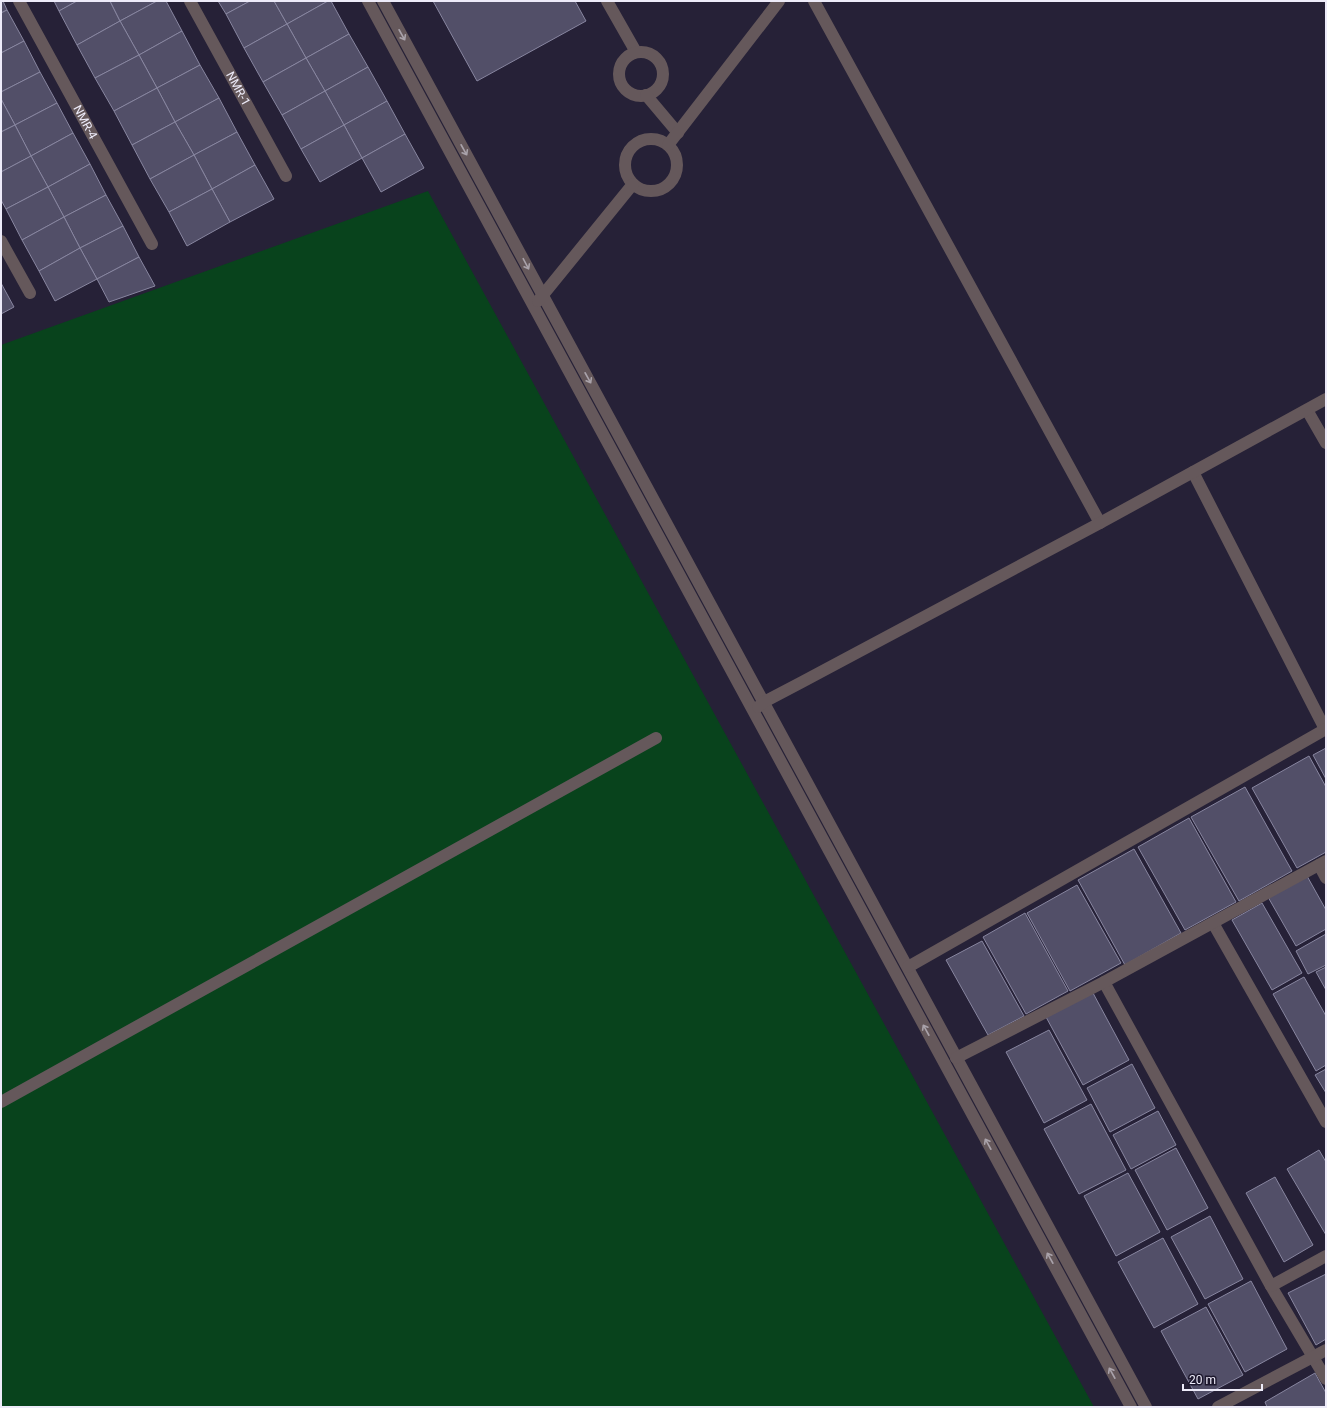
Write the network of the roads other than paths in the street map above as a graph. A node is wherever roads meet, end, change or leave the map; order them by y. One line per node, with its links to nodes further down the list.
1 (19, 1): 15 (street, NMR-4)
2 (190, 1): 12 (street, NMR-1)
3 (368, 1): 18 (street)
4 (384, 1): 17 (street, one-way to 17)
5 (606, 1): 8 (street)
6 (779, 1): 10 (street)
7 (814, 1): 23 (street)
8 (636, 52): 9 (street); 9 (street)
9 (646, 95): 10 (street)
10 (678, 133): 11 (street)
11 (668, 145): 13 (street); 13 (street)
12 (286, 176)
13 (633, 184): 17 (street)
14 (1, 241): 16 (street)
15 (152, 244)
16 (30, 293)
17 (543, 295): 18 (street); 24 (street, one-way to 24)
18 (533, 306): 25 (street)
19 (1326, 399): 20 (street)
20 (1307, 410): 21 (street); 22 (street)
21 (1326, 444)
22 (1193, 472): 23 (street); 26 (street)
23 (1100, 523): 24 (street)
24 (764, 702): 25 (street); 31 (street)
25 (753, 711): 41 (street, one-way to 25)
26 (1326, 729): 31 (street)
27 (656, 738): 34 (street)
28 (1322, 863): 29 (street); 30 (street)
29 (1326, 878)
30 (1213, 923): 32 (street); 35 (street)
31 (908, 967): 33 (street)
32 (1104, 982): 33 (street); 37 (street)
33 (956, 1058): 42 (street)
34 (1, 1102)
35 (1326, 1122)
36 (1326, 1256): 37 (street)
37 (1271, 1286): 39 (street)
38 (1326, 1350): 39 (street)
39 (1313, 1357): 40 (street); 43 (street)
40 (1326, 1379)
41 (1131, 1407)
42 (1146, 1407)
43 (1218, 1407)

